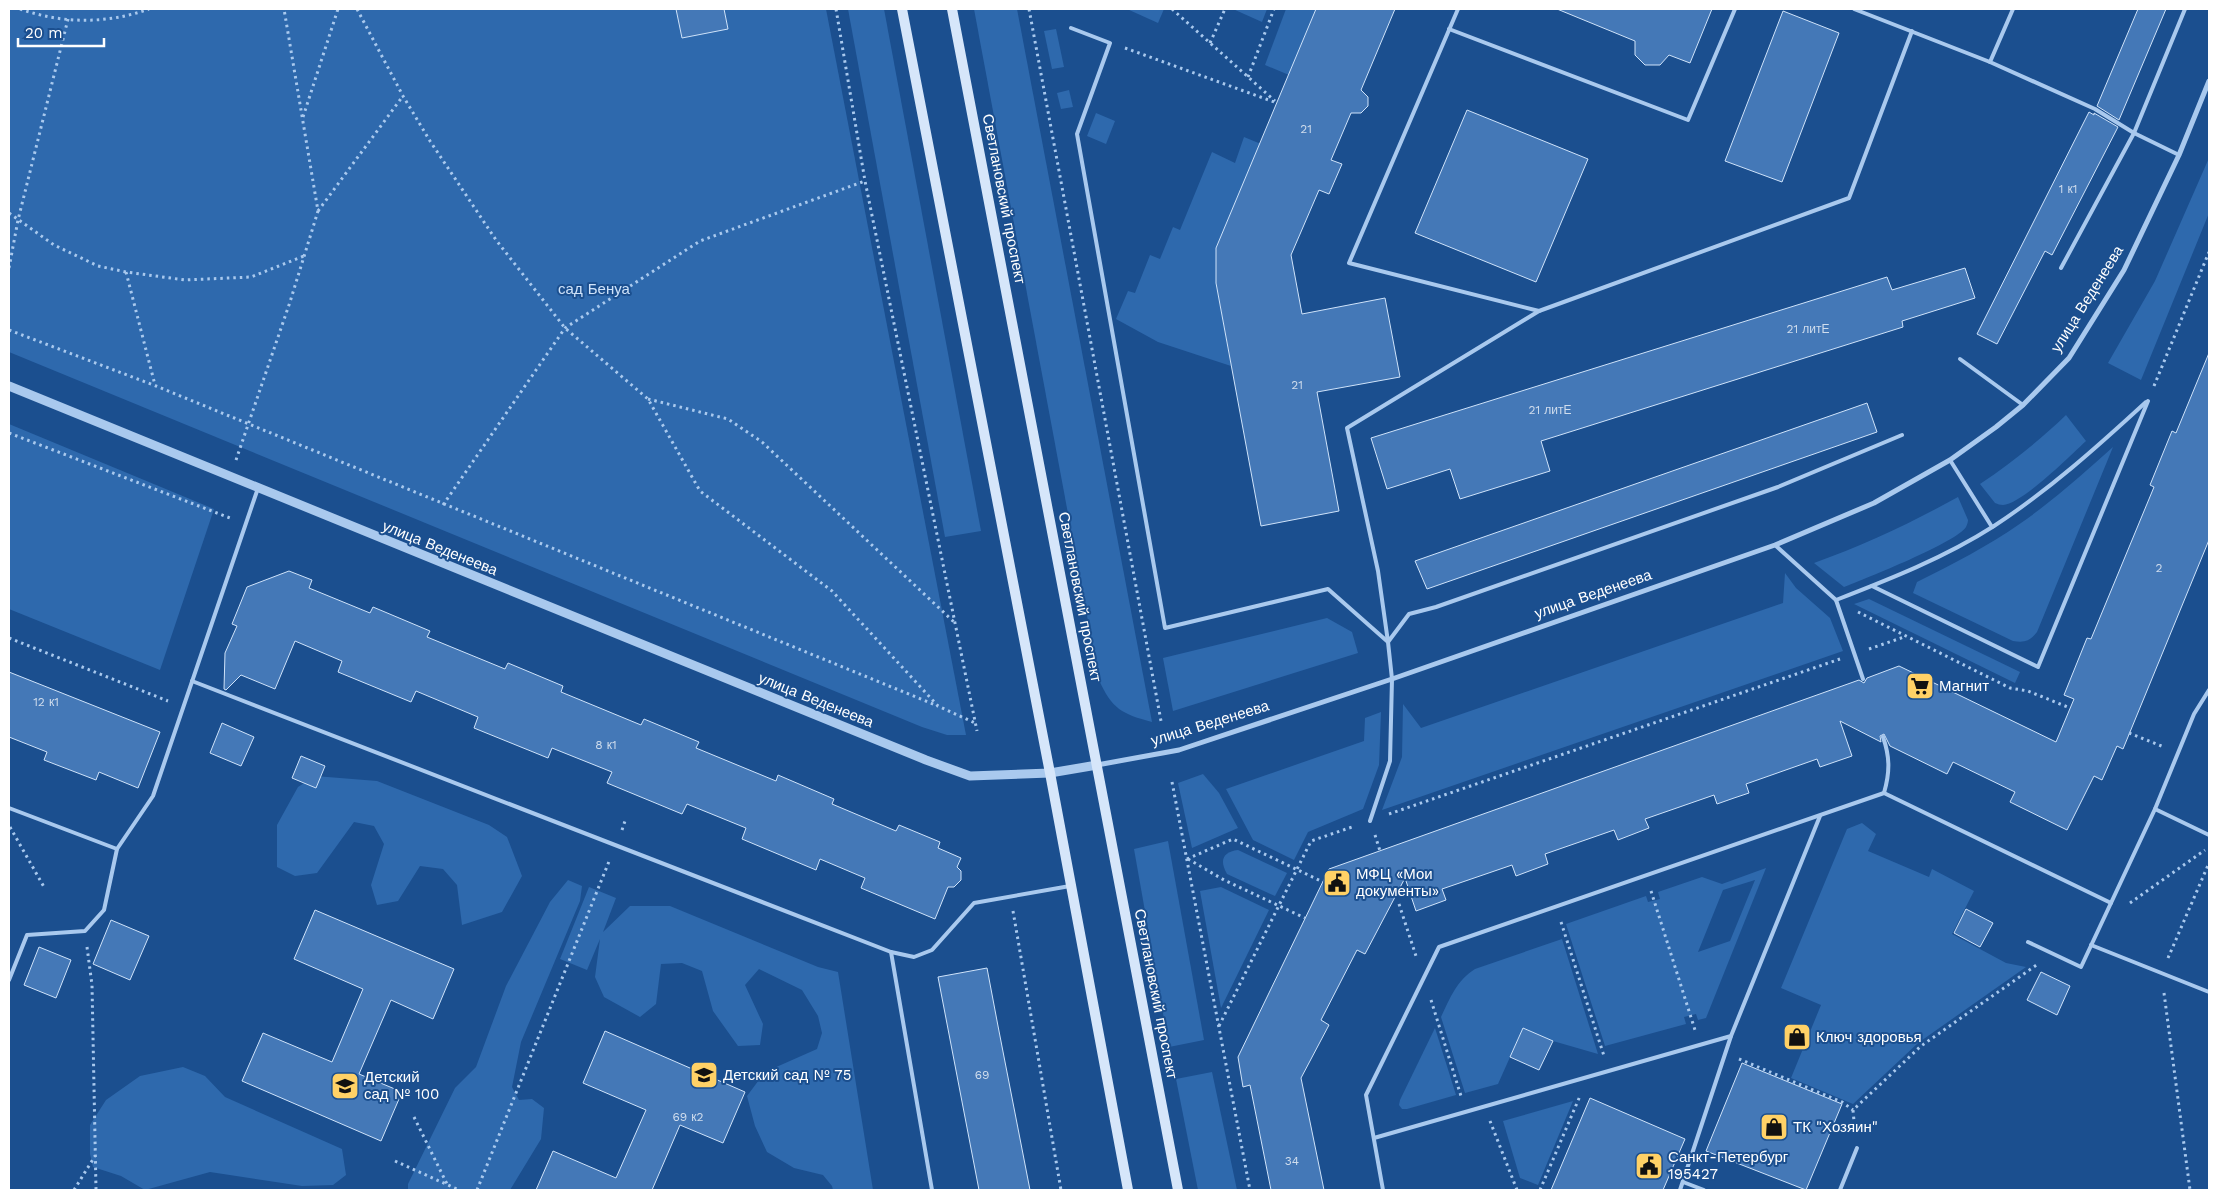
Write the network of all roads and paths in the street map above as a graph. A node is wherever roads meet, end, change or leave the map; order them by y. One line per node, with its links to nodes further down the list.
1 (20, 9): 18 (path)
2 (150, 9): 18 (path)
3 (284, 9): 28 (path)
4 (338, 9): 28 (path)
5 (357, 9): 27 (path)
6 (836, 9): 31 (path)
7 (902, 9): 80 (main road)
8 (952, 9): 79 (main road, Светлановский проспект)
9 (1029, 9): 73 (path)
10 (1172, 9): 22 (path)
11 (1225, 9): 22 (path)
12 (1274, 9): 25 (path)
13 (1458, 9): 20 (lane)
14 (1735, 9): 20 (lane)
15 (1854, 9): 21 (lane)
16 (2013, 9): 24 (lane)
17 (2185, 9): 29 (lane)
18 (68, 19): 34 (path)
19 (1071, 28): 64 (lane)
20 (1449, 29): 40 (lane)
21 (1912, 31): 24 (lane); 40 (lane)
22 (1210, 43): 25 (path)
23 (1140, 54): 25 (path)
24 (1990, 62): 29 (lane)
25 (1248, 77)
26 (2209, 81): 30 (street, улица Веденеева)
27 (403, 96): 32 (path); 41 (path)
28 (302, 120): 32 (path)
29 (2134, 133): 30 (lane); 38 (lane)
30 (2179, 155): 48 (street, улица Веденеева)
31 (865, 181): 41 (path); 61 (path)
32 (318, 211): 36 (path)
33 (9, 213): 34 (path)
34 (18, 220): 37 (path); 39 (path)
35 (2209, 252): 47 (path)
36 (304, 255): 39 (path); 49 (path)
37 (9, 268)
38 (2061, 268)
39 (126, 272): 45 (path)
40 (1539, 311): 64 (lane)
41 (565, 328): 46 (path); 55 (path)
42 (9, 330): 45 (path)
43 (1960, 359): 48 (lane)
44 (9, 386): 53 (street, улица Веденеева)
45 (156, 386): 49 (path)
46 (648, 399): 61 (path); 70 (path)
47 (2148, 400): 57 (lane); 59 (lane)
48 (2024, 405): 52 (street, улица Веденеева)
49 (249, 424): 53 (path); 55 (path)
50 (9, 433): 56 (path)
51 (1902, 435): 64 (lane)
52 (1950, 460): 57 (lane); 58 (street, улица Веденеева)
53 (230, 477): 54 (street, улица Веденеева)
54 (258, 488): 56 (lane); 80 (street, улица Веденеева)
55 (443, 505): 70 (path)
56 (244, 524): 68 (lane)
57 (1992, 527): 59 (lane)
58 (1775, 545): 60 (lane); 66 (street, улица Веденеева)
59 (1872, 586): 60 (lane)
60 (1836, 600): 62 (path); 65 (lane)
61 (954, 622): 74 (path)
62 (1904, 637): 65 (path); 72 (path)
63 (9, 638): 71 (path)
64 (1388, 642): 66 (lane)
65 (1854, 654): 67 (lane); 87 (path)
66 (1392, 679): 79 (street, улица Веденеева); 87 (lane)
67 (1863, 679)
68 (192, 681): 71 (lane); 90 (lane)
69 (2209, 690): 78 (lane)
70 (938, 706): 74 (path)
71 (183, 707): 92 (lane)
72 (2070, 708)
73 (1161, 721)
74 (975, 722): 75 (path)
75 (977, 731)
76 (2129, 733): 78 (path)
77 (1883, 737): 82 (lane)
78 (2178, 753): 84 (lane)
79 (1097, 765): 80 (street, улица Веденеева); 139 (main road, Светлановский проспект)
80 (1050, 773): 98 (main road)
81 (1172, 782): 93 (path)
82 (1884, 794): 85 (lane); 101 (lane)
83 (9, 808): 92 (lane)
84 (2155, 809): 89 (lane); 101 (lane)
85 (1820, 816): 96 (lane); 117 (lane)
86 (626, 818): 90 (path)
87 (1370, 821): 95 (path)
88 (9, 826): 99 (path)
89 (2209, 835)
90 (616, 844): 110 (lane); 135 (path)
91 (2209, 847): 106 (path)
92 (117, 849): 107 (lane)
93 (1187, 859): 95 (path); 103 (path); 116 (path)
94 (2209, 863): 112 (path)
95 (1297, 869): 97 (path); 103 (path)
96 (1646, 876): 104 (lane); 118 (path)
97 (1323, 882)
98 (1070, 886): 100 (lane); 138 (main road)
99 (44, 887)
100 (1010, 896): 110 (lane); 137 (path)
101 (2111, 903): 106 (lane)
102 (1399, 904): 113 (path)
103 (1279, 906): 105 (path); 116 (path)
104 (1556, 907): 113 (lane); 120 (path)
105 (1305, 918)
106 (2102, 924): 109 (lane)
107 (85, 931): 114 (lane); 128 (path)
108 (2028, 942): 111 (lane)
109 (2091, 945): 111 (lane); 112 (lane)
110 (891, 952): 136 (lane)
111 (2053, 954): 123 (path)
112 (2161, 973): 115 (lane); 147 (path)
113 (1424, 978): 124 (path); 126 (lane)
114 (9, 980)
115 (2209, 992)
116 (1219, 1026): 140 (path)
117 (1730, 1036): 118 (lane); 119 (lane)
118 (1699, 1045): 120 (lane)
119 (1725, 1054): 123 (path); 130 (lane)
120 (1609, 1071): 121 (lane)
121 (1588, 1077): 122 (lane); 143 (path)
122 (1485, 1106): 124 (lane); 142 (path)
123 (1853, 1110): 127 (path)
124 (1466, 1111): 126 (lane)
125 (414, 1117): 131 (path)
126 (1374, 1138): 141 (lane)
127 (1857, 1148): 146 (lane)
128 (95, 1156): 132 (path); 133 (path)
129 (395, 1161): 131 (path)
130 (1683, 1182): 144 (lane); 145 (lane)
131 (448, 1186): 134 (path)
132 (74, 1190)
133 (96, 1190)
134 (459, 1190)
135 (477, 1190)
136 (932, 1190)
137 (1061, 1190)
138 (1128, 1190)
139 (1178, 1190)
140 (1250, 1190)
141 (1383, 1190)
142 (1517, 1190)
143 (1540, 1190)
144 (1680, 1190)
145 (1704, 1190)
146 (1840, 1190)
147 (2190, 1190)

